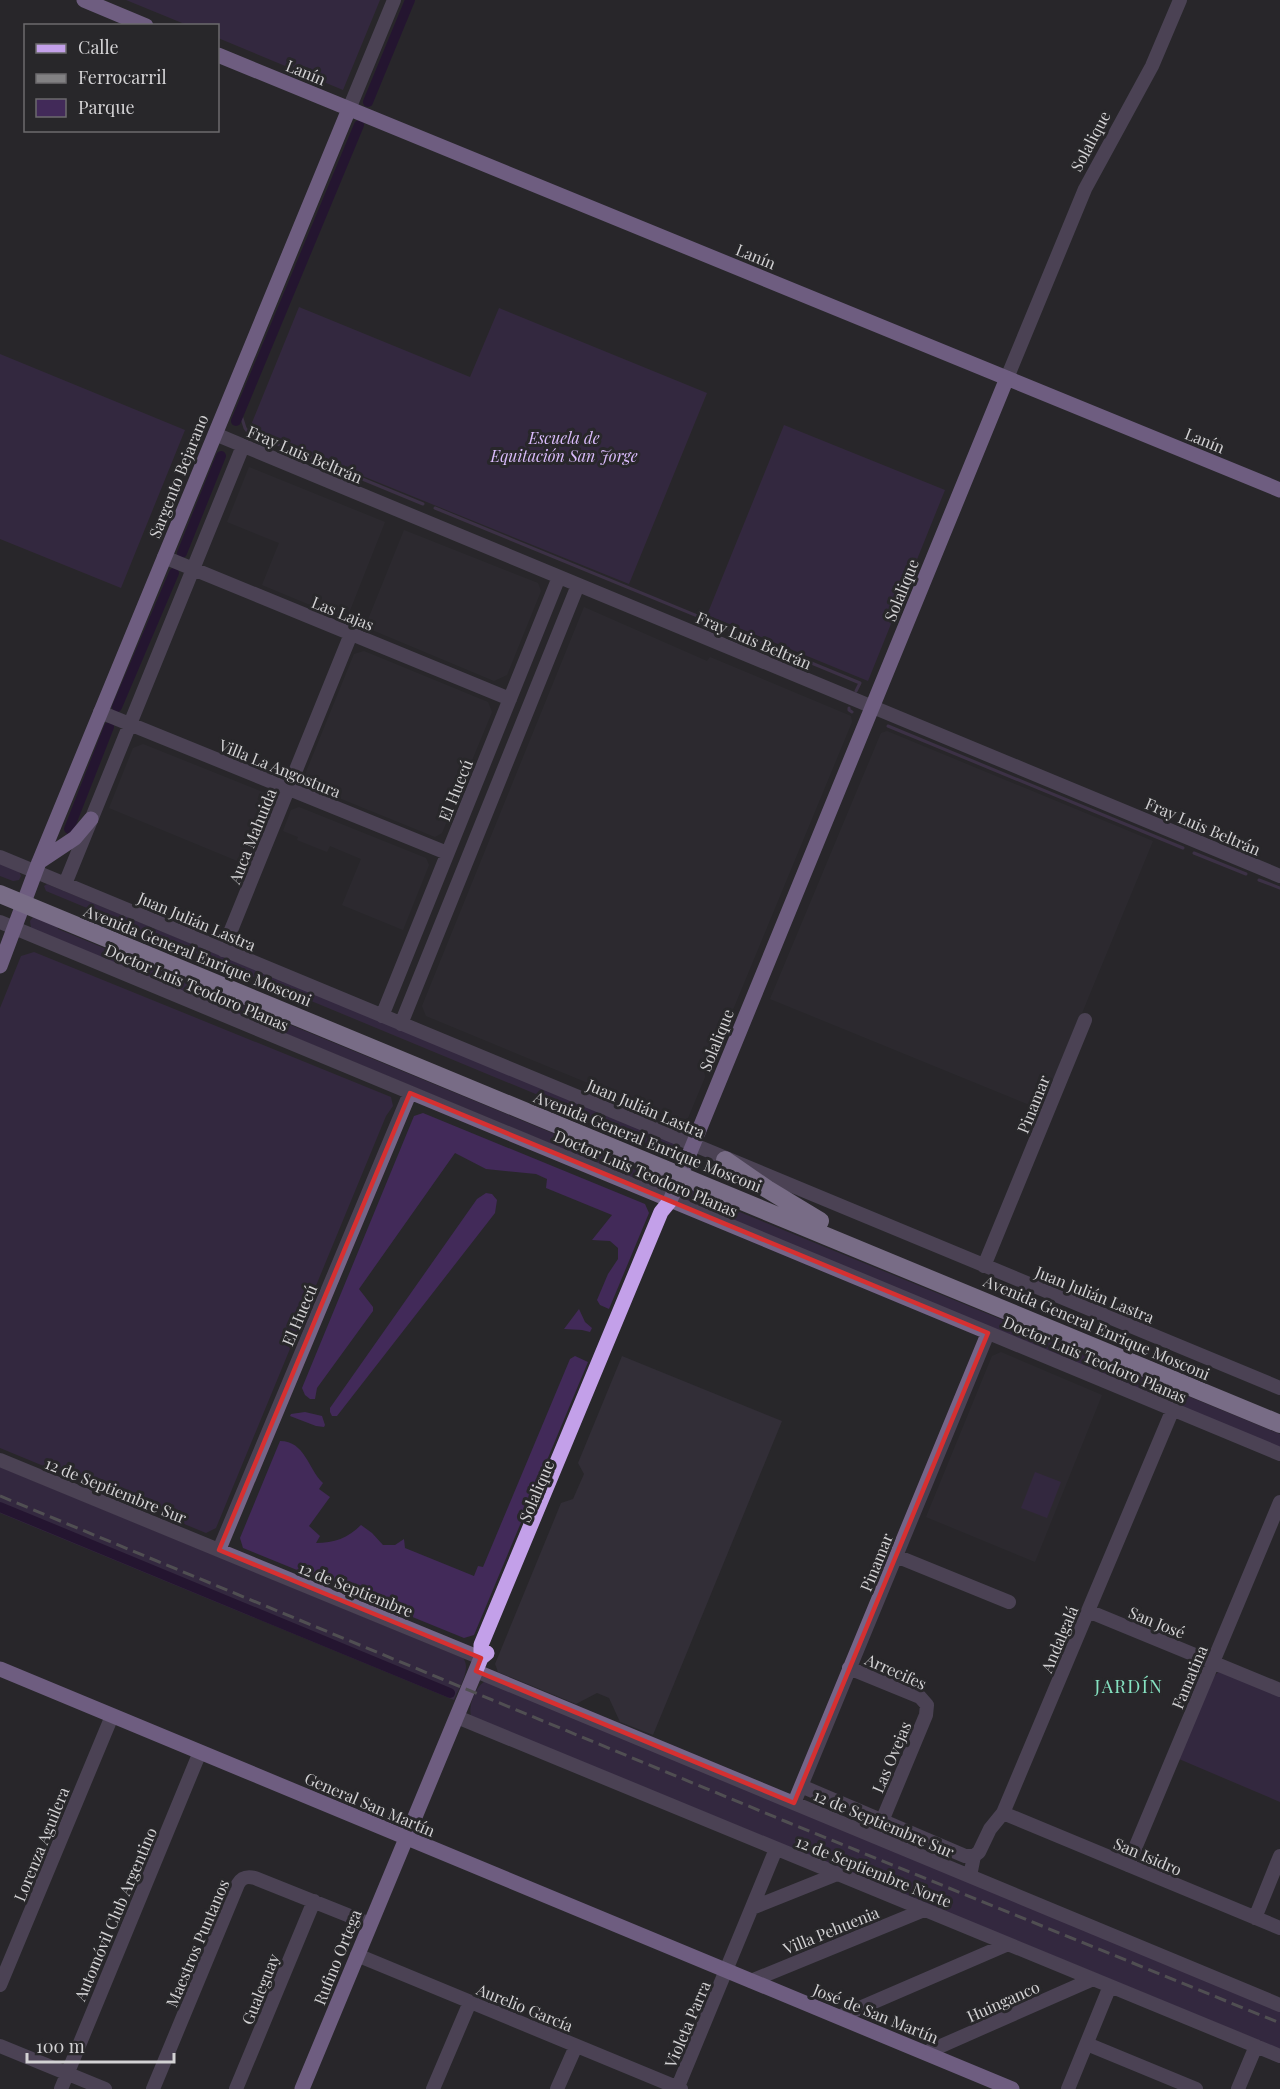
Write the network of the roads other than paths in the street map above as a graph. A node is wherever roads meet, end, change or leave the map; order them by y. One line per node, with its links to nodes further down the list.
1 (84, 0): 4 (main road)
2 (394, 0): 6 (street, Sargento Bejarano)
3 (1180, 0): 7 (street, Solalique)
4 (141, 24)
5 (219, 55): 6 (main road, Lanín)
6 (349, 109): 7 (main road, Lanín); 8 (main road, Sargento Bejarano)
7 (1007, 378): 10 (main road, Lanín); 17 (main road, Solalique)
8 (214, 434): 9 (street, Fray Luis Beltrán); 11 (main road, Sargento Bejarano)
9 (243, 446): 12 (street); 13 (street, Fray Luis Beltrán)
10 (1280, 490)
11 (164, 557): 12 (street, Las Lajas); 18 (main road, Sargento Bejarano)
12 (194, 569): 15 (street, Las Lajas); 19 (street)
13 (559, 577): 14 (street, Fray Luis Beltrán); 16 (street, El Huecú)
14 (578, 585): 17 (street, Fray Luis Beltrán); 36 (street)
15 (351, 634): 16 (street, Las Lajas); 20 (street, Auca Mahuida)
16 (510, 699): 22 (street, El Huecú)
17 (872, 707): 25 (street, Fray Luis Beltrán); 38 (main road, Solalique)
18 (100, 712): 19 (street, Villa La Angostura); 24 (main road, Sargento Bejarano)
19 (130, 724): 20 (street, Villa La Angostura); 21 (street)
20 (288, 789): 22 (street, Villa La Angostura); 32 (street, Auca Mahuida)
21 (91, 819): 24 (main road); 27 (street)
22 (447, 854): 34 (street, El Huecú)
23 (0, 857): 24 (street, Juan Julián Lastra)
24 (37, 867): 27 (street, Juan Julián Lastra); 29 (main road, Sargento Bejarano)
25 (1280, 876)
26 (0, 882): 29 (highway, Avenida General Enrique Mosconi)
27 (65, 884): 32 (street, Juan Julián Lastra)
28 (0, 894): 29 (highway, Avenida General Enrique Mosconi)
29 (26, 899): 31 (main road, Sargento Bejarano); 40 (highway, Avenida General Enrique Mosconi)
30 (0, 922): 31 (street, Doctor Luis Teodoro Planas)
31 (15, 929): 33 (main road, Sargento Bejarano); 37 (street, Doctor Luis Teodoro Planas)
32 (223, 950): 34 (street, Juan Julián Lastra)
33 (0, 966)
34 (382, 1016): 36 (street, Juan Julián Lastra)
35 (1085, 1020): 43 (street, Pinamar)
36 (401, 1024): 38 (street, Juan Julián Lastra)
37 (410, 1093): 41 (street, Doctor Luis Teodoro Planas); 52 (street, El Huecú)
38 (692, 1146): 39 (street, Juan Julián Lastra); 40 (main road, Solalique)
39 (725, 1160): 42 (highway); 43 (street, Juan Julián Lastra)
40 (682, 1170): 41 (main road, Solalique); 42 (highway, Avenida General Enrique Mosconi); 48 (highway, Avenida General Enrique Mosconi)
41 (670, 1201): 44 (street, Doctor Luis Teodoro Planas); 57 (main road, Solalique)
42 (820, 1221): 47 (highway, Avenida General Enrique Mosconi)
43 (984, 1266): 45 (street, Juan Julián Lastra)
44 (988, 1333): 46 (street, Doctor Luis Teodoro Planas); 53 (street, Pinamar)
45 (1280, 1388)
46 (1173, 1409): 49 (street, Doctor Luis Teodoro Planas); 55 (street, Andalgalá)
47 (1280, 1411)
48 (1280, 1424)
49 (1280, 1454)
50 (0, 1460): 52 (street, 12 de Septiembre Sur)
51 (1280, 1502): 56 (street, Famatina)
52 (219, 1551): 57 (street, 12 de Septiembre)
53 (896, 1556): 54 (street); 58 (street, Pinamar)
54 (1009, 1602)
55 (1088, 1611): 56 (street, San José); 67 (street, Andalgalá)
56 (1213, 1662): 60 (street, San José); 73 (street, Famatina)
57 (478, 1665): 63 (main road, Solalique); 66 (street, 12 de Septiembre Sur)
58 (849, 1668): 61 (street, Arrecifes); 65 (street, Pinamar)
59 (0, 1669): 62 (main road, General San Martín)
60 (1280, 1690)
61 (927, 1705): 68 (street, Las Ovejas)
62 (112, 1716): 64 (main road, General San Martín); 87 (street, Lorenza Aguilera)
63 (457, 1717): 69 (main road, Solalique); 70 (street, 12 de Septiembre Norte)
64 (200, 1752): 69 (main road, General San Martín); 98 (street, Automóvil Club Argentino)
65 (801, 1786): 66 (street, Pinamar); 68 (street)
66 (794, 1803): 75 (street, 12 de Septiembre Sur)
67 (1004, 1813): 71 (street, Andalgalá); 73 (street, San Isidro)
68 (882, 1821): 71 (street)
69 (406, 1838): 80 (main road, Rufino Ortega); 84 (main road, General San Martín)
70 (776, 1849): 74 (street, 12 de Septiembre Norte); 77 (street)
71 (974, 1856): 75 (street, Andalgalá)
72 (1280, 1856): 79 (street)
73 (1128, 1865): 79 (street, San Isidro)
74 (837, 1874): 77 (street); 78 (street, 12 de Septiembre Norte)
75 (970, 1876): 90 (street, 12 de Septiembre Sur)
76 (314, 1901): 80 (street); 101 (street, Maestros Puntanos); 102 (street, Gualeguay)
77 (752, 1908): 84 (street)
78 (924, 1910): 82 (street, 12 de Septiembre Norte); 86 (street, Villa Pehuenia)
79 (1255, 1918): 81 (street, San Isidro)
80 (370, 1924): 83 (main road, Rufino Ortega)
81 (1280, 1928)
82 (1008, 1944): 85 (street, 12 de Septiembre Norte); 91 (street)
83 (357, 1955): 89 (street, Aurelio García); 103 (main road, Rufino Ortega)
84 (726, 1971): 86 (main road, José de San Martín); 106 (street, Violeta Parra)
85 (1093, 1979): 88 (street, 12 de Septiembre Norte); 96 (street, Huinganco)
86 (751, 1981): 91 (main road, José de San Martín)
87 (0, 1985)
88 (1110, 1986): 92 (street); 95 (street, 12 de Septiembre Norte)
89 (470, 2002): 94 (street, Aurelio García); 104 (street)
90 (1280, 2005)
91 (839, 2018): 96 (main road, José de San Martín)
92 (1087, 2044): 108 (street); 109 (street)
93 (0, 2046): 98 (street)
94 (576, 2046): 105 (street); 106 (street, Aurelio García)
95 (1256, 2046): 97 (street, 12 de Septiembre Norte); 110 (street)
96 (925, 2053): 107 (main road, José de San Martín)
97 (1280, 2056)
98 (67, 2073): 99 (street, Automóvil Club Argentino); 100 (street)
99 (61, 2089)
100 (105, 2089)
101 (153, 2089)
102 (236, 2089)
103 (302, 2089)
104 (433, 2089)
105 (557, 2089)
106 (679, 2089)
107 (1012, 2089)
108 (1068, 2089)
109 (1196, 2089)
110 (1238, 2089)

